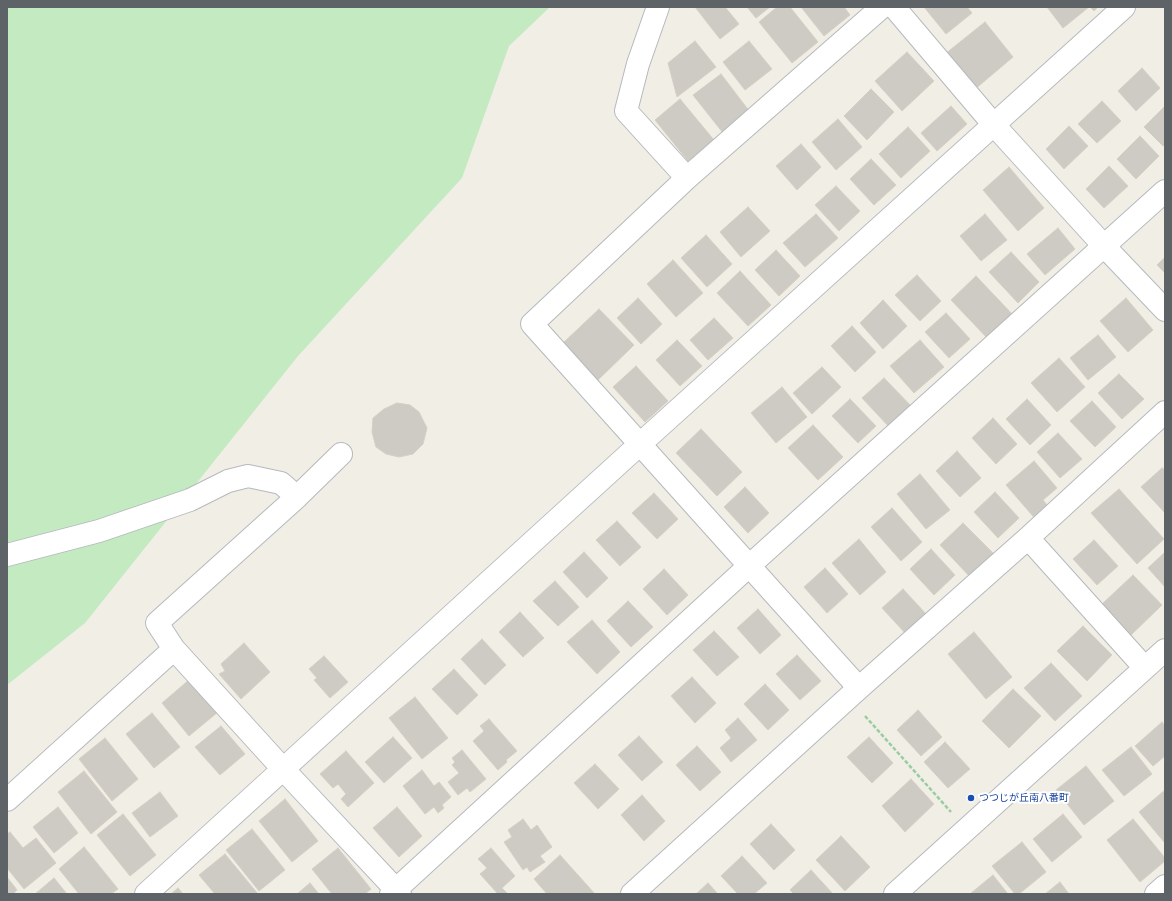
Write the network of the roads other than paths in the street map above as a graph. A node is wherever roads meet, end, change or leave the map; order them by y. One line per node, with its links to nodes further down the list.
1 (658, 7): 6 (street)
2 (882, 7): 6 (street)
3 (894, 7): 5 (street)
4 (1124, 7): 5 (street)
5 (994, 125): 8 (street); 11 (street)
6 (687, 178): 11 (street)
7 (1165, 191): 8 (street)
8 (1104, 246): 9 (street); 16 (street)
9 (1165, 310)
10 (1165, 412): 14 (street)
11 (639, 445): 16 (street); 21 (street)
12 (341, 454): 13 (street)
13 (297, 496): 15 (street); 17 (street)
14 (1028, 538): 19 (street); 20 (street)
15 (7, 555)
16 (749, 566): 20 (street); 24 (street)
17 (174, 649): 21 (street); 22 (street)
18 (1165, 650): 19 (street)
19 (1145, 668): 27 (street)
20 (853, 693): 26 (street)
21 (283, 769): 24 (street); 25 (street)
22 (7, 800)
23 (1165, 886): 28 (street)
24 (396, 892)
25 (146, 894)
26 (632, 894)
27 (895, 894)
28 (1156, 894)

